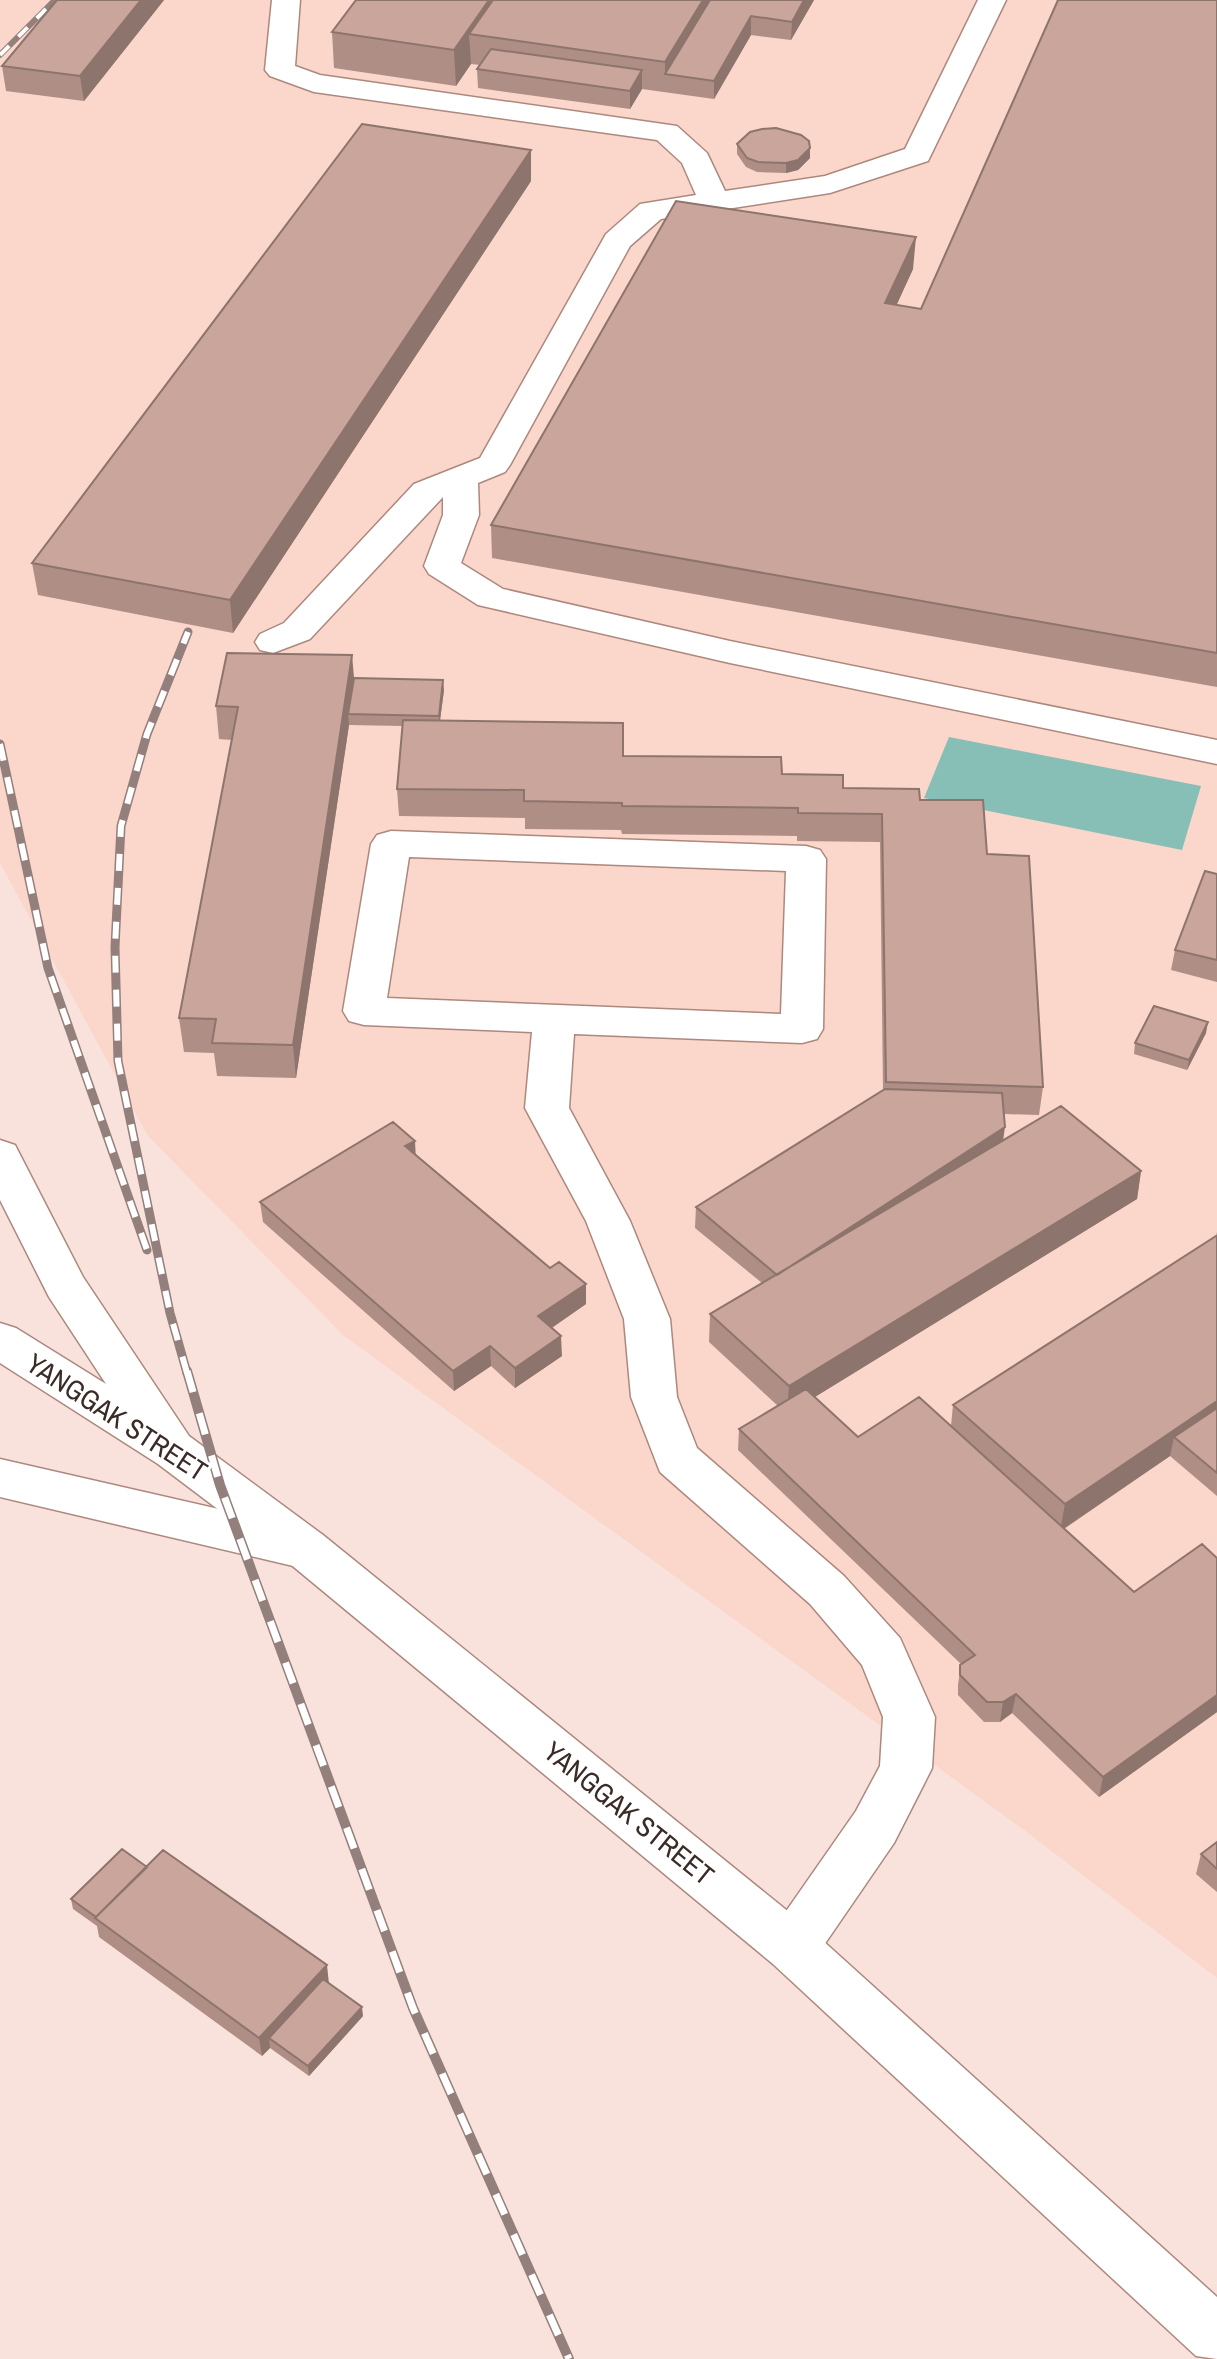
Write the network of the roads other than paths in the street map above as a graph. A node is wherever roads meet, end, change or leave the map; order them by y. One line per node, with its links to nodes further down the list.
1 (286, 0): 3 (main road)
2 (992, 0): 3 (main road)
3 (714, 202): 4 (main road)
4 (460, 478): 5 (main road); 6 (main road)
5 (273, 642)
6 (1217, 752)
7 (554, 1019): 7 (main road); 13 (main road)
8 (0, 1156): 10 (main road)
9 (0, 1340): 10 (main road, YANGGAK STREET)
10 (175, 1451): 12 (main road, YANGGAK STREET)
11 (0, 1478): 12 (main road)
12 (306, 1549): 13 (main road, YANGGAK STREET)
13 (792, 1947): 14 (main road, YANGGAK STREET)
14 (1217, 2336)

